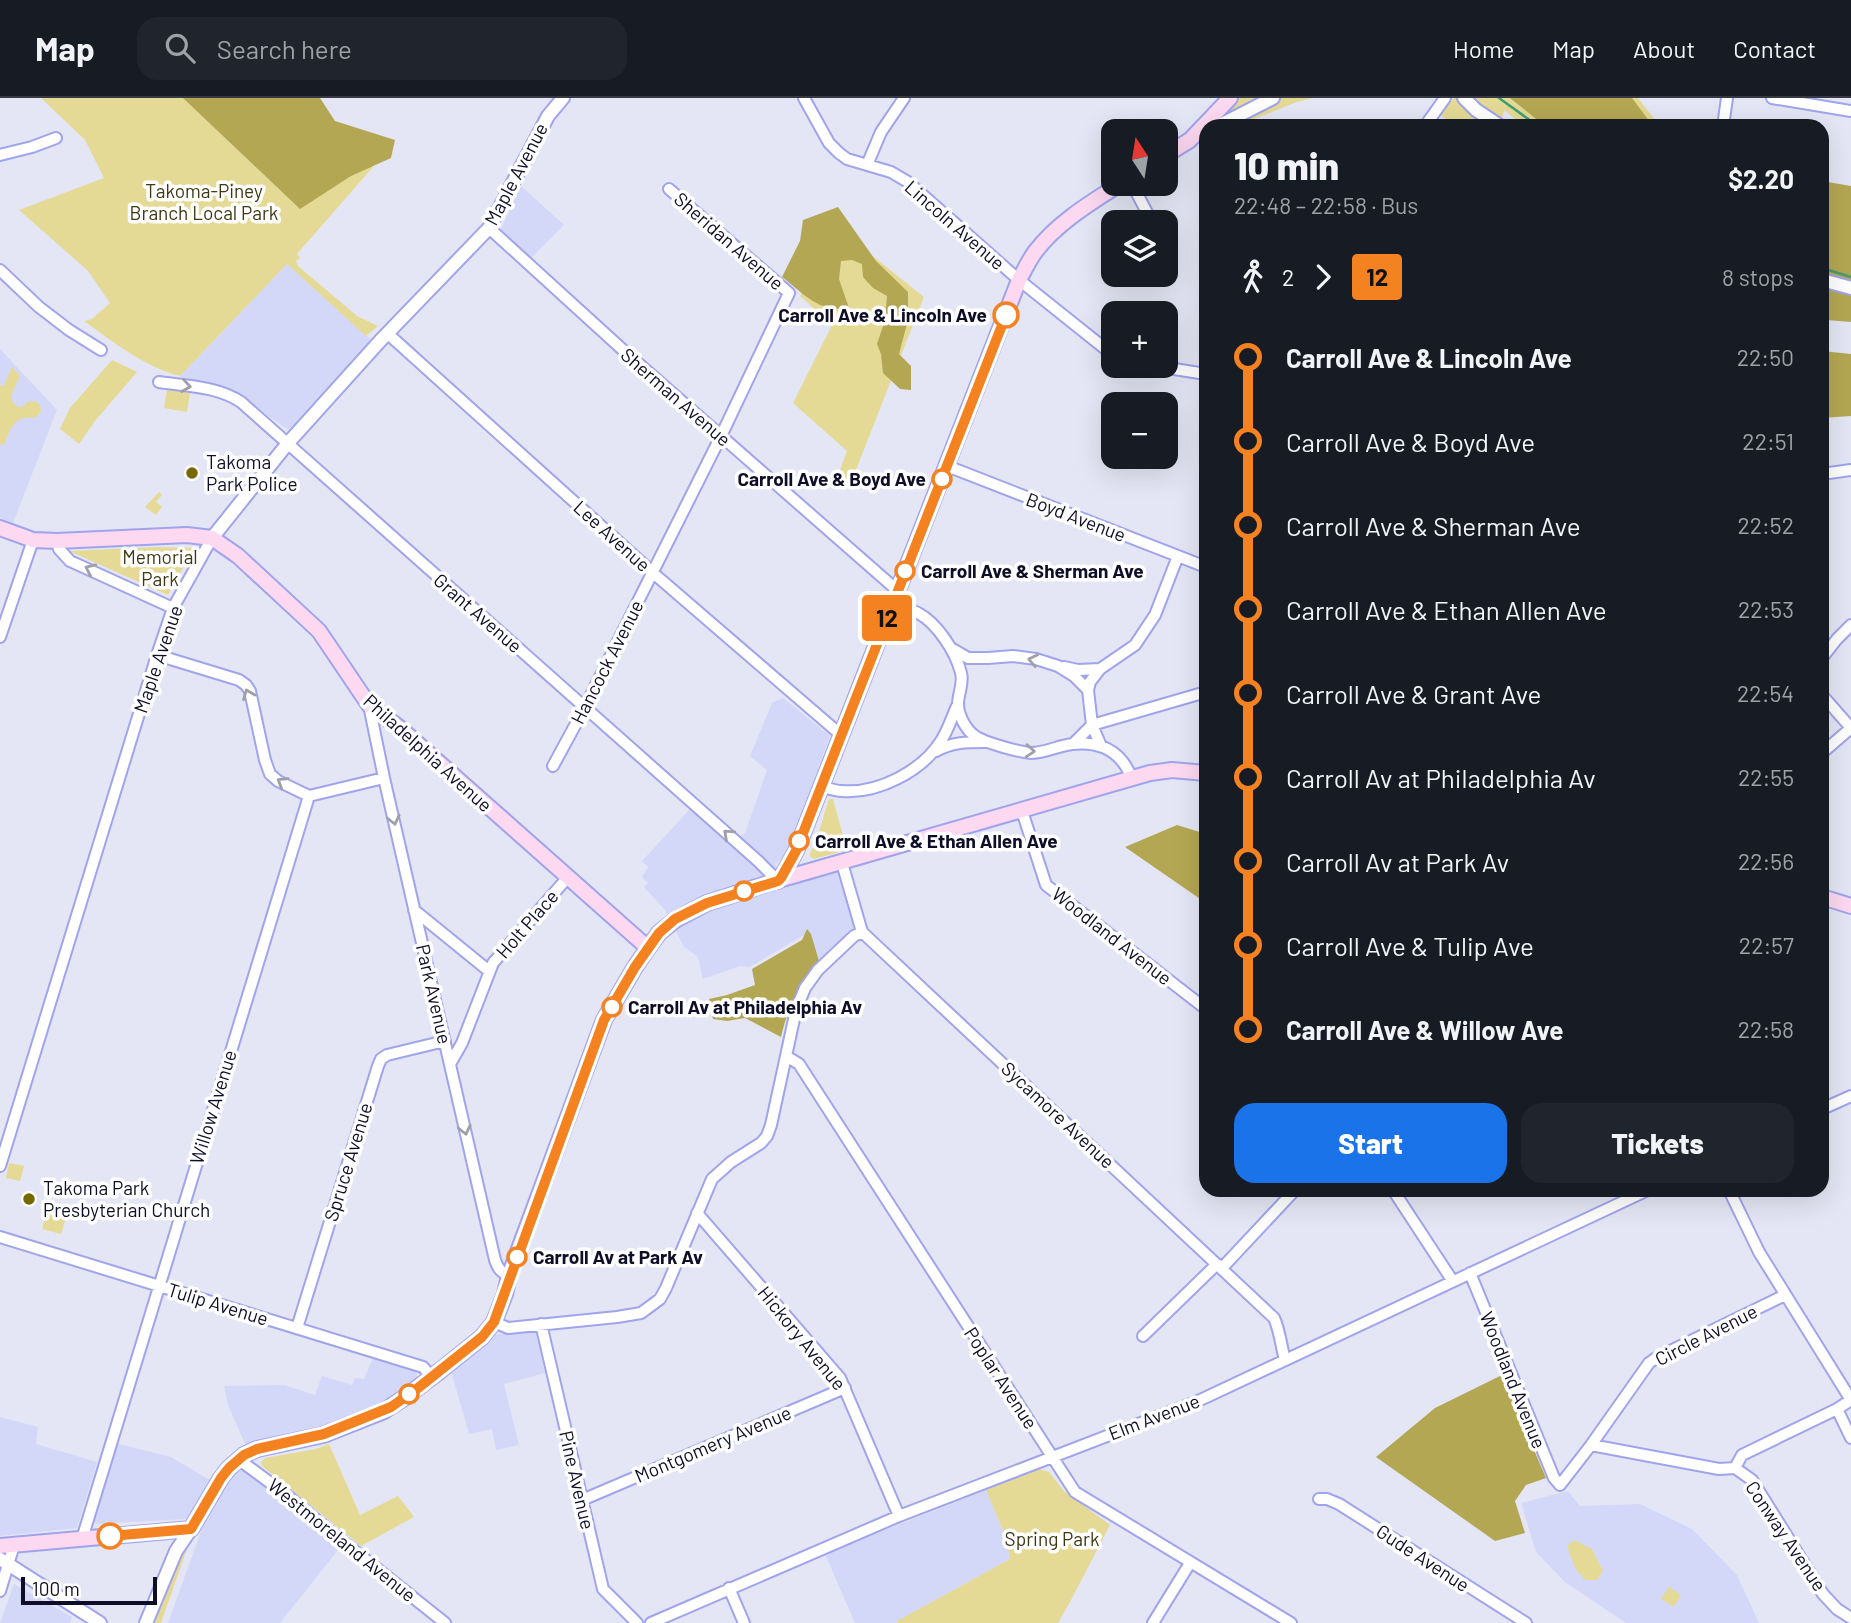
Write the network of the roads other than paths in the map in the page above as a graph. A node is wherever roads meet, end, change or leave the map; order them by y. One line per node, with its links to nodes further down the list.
1 (563, 98): 25 (street, Maple Avenue)
2 (804, 98): 22 (street, Lincoln Avenue)
3 (904, 98): 22 (street)
4 (1273, 98): 12 (street)
5 (1445, 98): 13 (street)
6 (1464, 98): 14 (street)
7 (1727, 98): 15 (street)
8 (1772, 98): 10 (street)
9 (1224, 101): 11 (main road)
10 (1851, 111)
11 (1208, 119)
12 (1232, 119)
13 (1430, 119)
14 (1490, 119)
15 (1724, 119)
16 (1199, 130): 19 (main road)
17 (1199, 136): 19 (street)
18 (56, 138): 21 (street)
19 (1190, 140): 20 (main road)
20 (1178, 148)
21 (0, 155)
22 (867, 164): 27 (street, Lincoln Avenue)
23 (669, 189): 30 (street, Sheridan Avenue)
24 (1101, 196): 27 (main road)
25 (489, 228): 31 (street, Maple Avenue); 37 (street, Sherman Avenue)
26 (0, 270): 33 (street)
27 (1019, 280): 32 (street, Lincoln Avenue); 39 (main road)
28 (1829, 282): 29 (street)
29 (1851, 288)
30 (789, 293): 37 (street, Hancock Avenue)
31 (387, 333): 38 (street, Maple Avenue); 48 (street, Lee Avenue)
32 (1101, 345)
33 (101, 350)
34 (1178, 370): 35 (street)
35 (1199, 373)
36 (159, 382): 38 (street, Grant Avenue, one-way to 38)
37 (721, 436): 48 (street, Hancock Avenue); 49 (street, Sherman Avenue)
38 (288, 443): 43 (street, Maple Avenue); 65 (street, Grant Avenue)
39 (947, 466): 46 (street, Boyd Avenue); 49 (main road)
40 (1851, 470): 41 (street)
41 (1829, 473)
42 (0, 528): 44 (main road)
43 (212, 538): 45 (main road); 50 (street, Maple Avenue); 63 (main road, Philadelphia Avenue)
44 (33, 540): 45 (main road); 52 (street)
45 (57, 541): 50 (street, one-way to 45)
46 (1178, 556): 47 (street, Boyd Avenue); 58 (street)
47 (1199, 564)
48 (652, 572): 65 (street, Hancock Avenue); 68 (street, Lee Avenue)
49 (895, 597): 53 (street, Sherman Avenue); 68 (main road)
50 (173, 608): 55 (street, Maple Avenue)
51 (1851, 625): 54 (street)
52 (0, 637)
53 (951, 648): 56 (street); 59 (street)
54 (1829, 649)
55 (157, 654): 79 (street, one-way to 55); 96 (street, Maple Avenue)
56 (988, 658): 57 (street, one-way to 56); 59 (street)
57 (1058, 666): 58 (street); 60 (street)
58 (1100, 669): 60 (street)
59 (962, 675): 64 (street)
60 (1088, 690): 66 (street)
61 (1199, 694): 66 (street)
62 (1829, 703): 67 (street)
63 (369, 705): 76 (street, Park Avenue); 82 (main road, Philadelphia Avenue)
64 (957, 706): 69 (street); 73 (street)
65 (585, 707): 74 (street, Hancock Avenue); 83 (street, Grant Avenue, one-way to 65)
66 (1091, 722): 70 (street); 71 (street)
67 (1851, 728): 72 (street)
68 (841, 735): 78 (main road)
69 (988, 742): 70 (street, one-way to 70); 73 (street)
70 (1073, 744): 71 (street)
71 (1101, 746): 77 (street)
72 (1829, 747)
73 (931, 754): 78 (street)
74 (553, 766)
75 (1199, 773): 77 (main road)
76 (384, 778): 79 (street); 86 (street, Park Avenue, one-way to 86)
77 (1132, 779): 80 (main road)
78 (820, 786): 83 (main road)
79 (309, 796): 107 (street, Willow Avenue)
80 (1022, 811): 81 (main road); 90 (street, Woodland Avenue)
81 (842, 863): 83 (main road); 87 (street)
82 (568, 877): 88 (main road, Philadelphia Avenue); 89 (street, Holt Place)
83 (778, 881): 88 (main road)
84 (1829, 899): 85 (main road)
85 (1851, 906)
86 (414, 910): 89 (street); 91 (street, Park Avenue)
87 (862, 932): 92 (street); 103 (street, Sycamore Avenue)
88 (648, 948): 105 (main road)
89 (489, 971): 93 (street, Holt Place)
90 (1199, 1004)
91 (445, 1041): 93 (street, Park Avenue); 111 (street, Spruce Avenue)
92 (786, 1056): 101 (street); 120 (street, Poplar Avenue)
93 (450, 1064): 105 (street, Park Avenue, one-way to 105)
94 (1851, 1096): 95 (street)
95 (1829, 1106)
96 (0, 1166)
97 (1288, 1197): 103 (street)
98 (1398, 1197): 106 (street)
99 (1633, 1197): 104 (street, Elm Avenue)
100 (1732, 1197): 108 (street)
101 (697, 1213): 110 (street); 115 (street, Hickory Avenue)
102 (0, 1237): 107 (street, Tulip Avenue)
103 (1219, 1266): 112 (street); 113 (street, Sycamore Avenue)
104 (1470, 1273): 106 (street, Elm Avenue); 123 (street, Woodland Avenue)
105 (509, 1276): 109 (main road)
106 (1452, 1280): 113 (street, Elm Avenue)
107 (158, 1286): 111 (street, Tulip Avenue); 128 (street, Willow Avenue)
108 (1785, 1295): 116 (street); 119 (street, Circle Avenue)
109 (494, 1322): 110 (street); 114 (main road)
110 (541, 1324): 125 (street, Pine Avenue)
111 (297, 1328): 114 (street, Tulip Avenue)
112 (1143, 1336)
113 (1285, 1360): 120 (street, Elm Avenue)
114 (432, 1377): 121 (main road)
115 (845, 1388): 125 (street, Montgomery Avenue); 126 (street, Hickory Avenue)
116 (1851, 1400): 117 (street)
117 (1837, 1409): 118 (street); 122 (street)
118 (1851, 1438)
119 (1591, 1445): 122 (street, Conway Avenue); 123 (street, Circle Avenue)
120 (1052, 1457): 126 (street, Elm Avenue); 131 (street, Poplar Avenue)
121 (238, 1459): 127 (main road); 137 (street, Westmoreland Avenue)
122 (1735, 1468): 134 (street, Conway Avenue)
123 (1560, 1485)
124 (1319, 1499): 143 (street, Gude Avenue)
125 (582, 1500): 138 (street, Pine Avenue)
126 (899, 1516): 132 (street, Elm Avenue)
127 (191, 1529): 128 (main road); 136 (street)
128 (82, 1539): 129 (main road)
129 (7, 1545): 130 (street)
130 (4, 1562): 133 (street); 135 (street)
131 (1190, 1563): 141 (street); 142 (street, Poplar Avenue)
132 (729, 1588): 139 (street, Elm Avenue); 140 (street)
133 (0, 1591)
134 (1851, 1618)
135 (100, 1623)
136 (146, 1623)
137 (445, 1623)
138 (637, 1623)
139 (651, 1623)
140 (744, 1623)
141 (1153, 1623)
142 (1291, 1623)
143 (1526, 1623)

